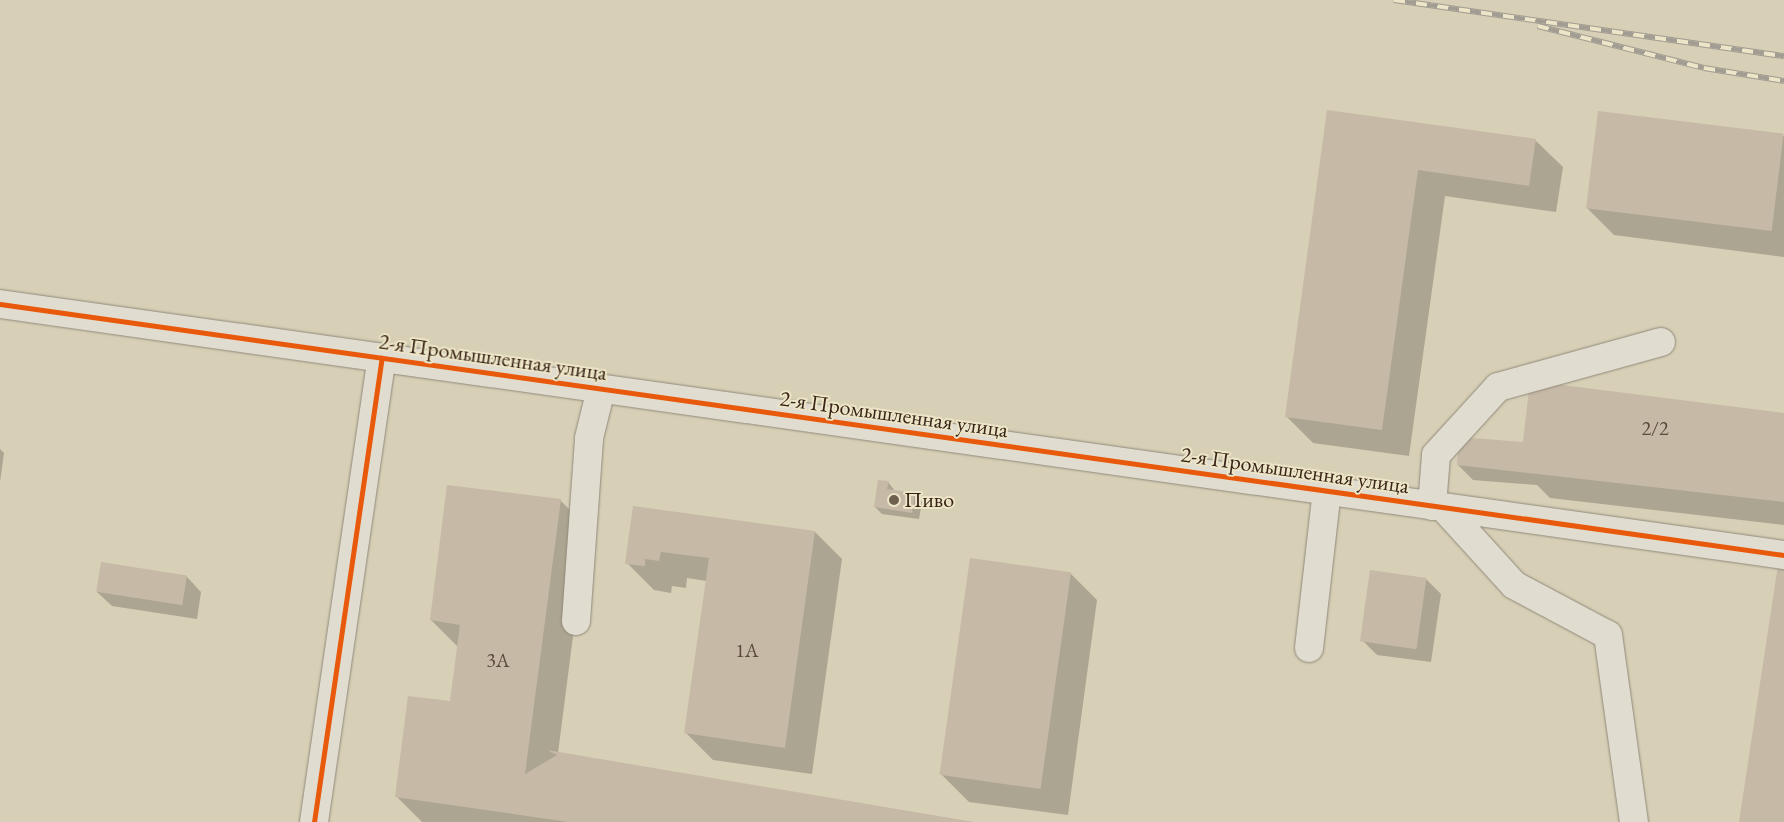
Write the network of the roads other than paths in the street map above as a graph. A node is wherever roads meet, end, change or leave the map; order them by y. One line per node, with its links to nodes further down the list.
1 (0, 304): 3 (street, 2-я Промышленная улица)
2 (1661, 342): 6 (street)
3 (382, 358): 4 (street, 2-я Промышленная улица); 10 (street)
4 (601, 389): 5 (street, 2-я Промышленная улица); 8 (street)
5 (1327, 491): 6 (street, 2-я Промышленная улица); 9 (street)
6 (1438, 507): 7 (street, 2-я Промышленная улица); 11 (street)
7 (1784, 555)
8 (576, 622)
9 (1309, 648)
10 (314, 822)
11 (1634, 822)

